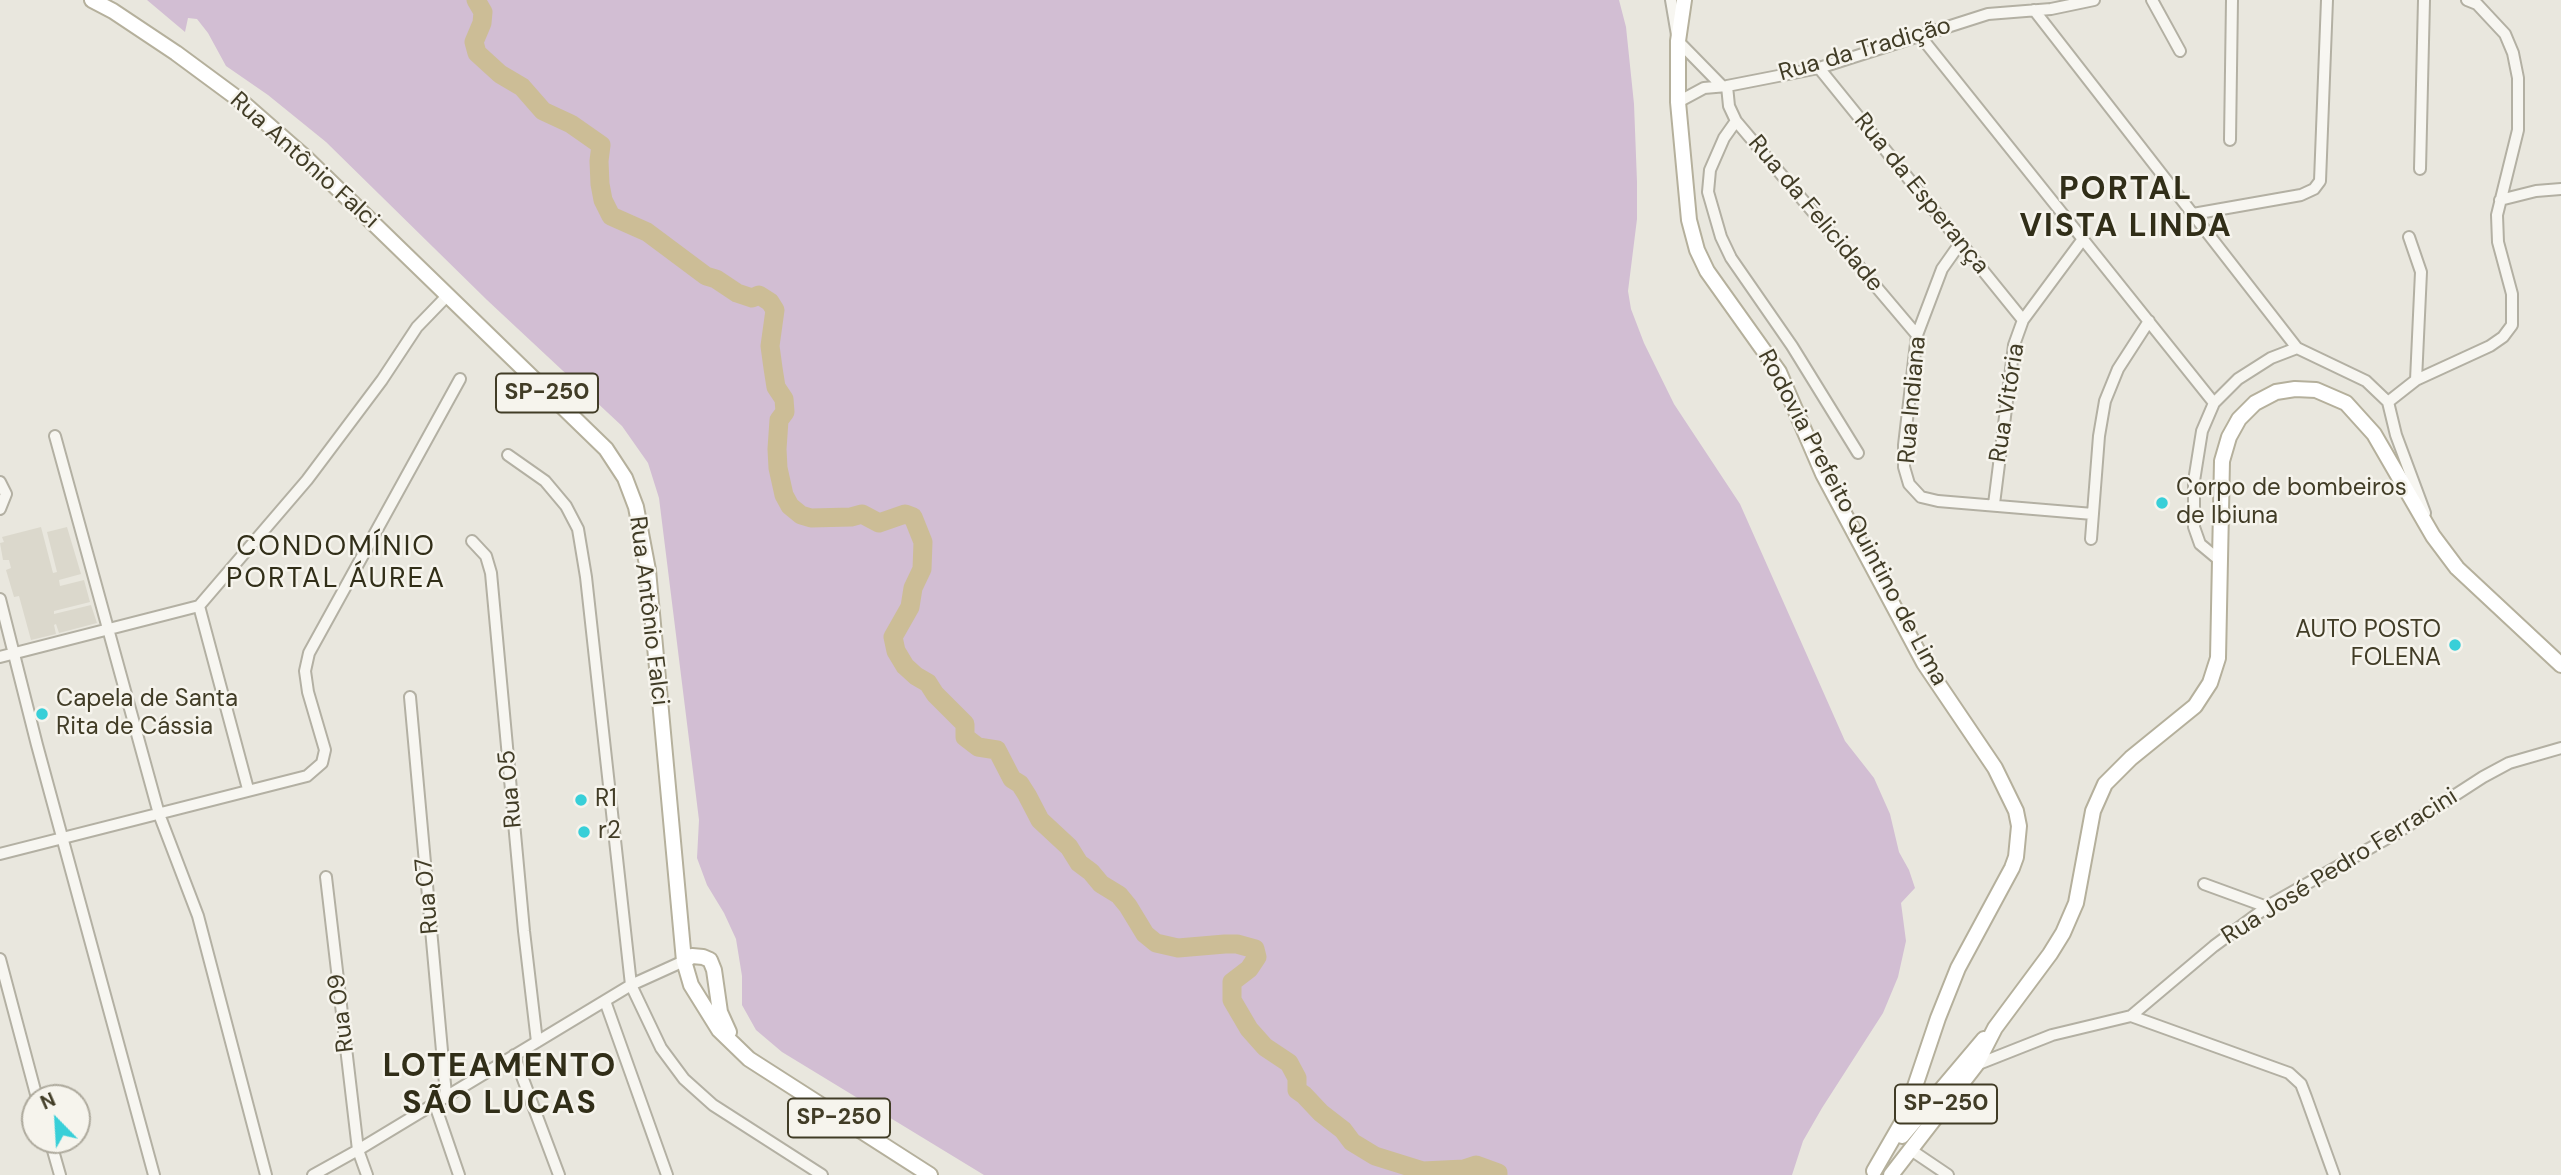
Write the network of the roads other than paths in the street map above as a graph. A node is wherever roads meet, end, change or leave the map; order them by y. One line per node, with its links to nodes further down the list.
1 (92, 0): 27 (main road, Rua Antônio Falci / SP-250)
2 (1671, 0): 13 (street)
3 (1684, 0): 13 (main road, Rodovia Prefeito Quintino de Lima)
4 (2094, 0): 10 (street, Rua da Tradição)
5 (2152, 0): 14 (street)
6 (2232, 0): 19 (street)
7 (2327, 0): 23 (street)
8 (2424, 0): 20 (street)
9 (2467, 0): 22 (street)
10 (2050, 5): 11 (street, Rua da Tradição)
11 (2034, 10): 12 (street, Rua da Tradição); 23 (street)
12 (1921, 37): 15 (street, Rua da Tradição); 25 (street)
13 (1678, 41): 16 (street); 17 (main road, Rodovia Prefeito Quintino de Lima)
14 (2180, 51)
15 (1819, 68): 16 (street, Rua da Tradição); 26 (street, Rua da Esperança)
16 (1724, 86): 17 (street, Rua da Tradição); 18 (street, Rua da Felicidade)
17 (1678, 102): 72 (main road, Rodovia Prefeito Quintino de Lima)
18 (1736, 121): 30 (street, Rua da Felicidade); 37 (street)
19 (2230, 140)
20 (2420, 169)
21 (2561, 190): 22 (street)
22 (2500, 200): 33 (street)
23 (2193, 214): 31 (street)
24 (2409, 237): 33 (street)
25 (2083, 239): 28 (street, Rua Vitória); 29 (street)
26 (1961, 242): 28 (street, Rua da Esperança); 30 (street, Rua Indiana)
27 (447, 296): 48 (street); 63 (main road, Rua Antônio Falci / SP-250)
28 (2024, 320): 40 (street, Rua Vitória)
29 (2150, 321): 35 (street); 42 (street)
30 (1917, 335): 40 (street, Rua Indiana)
31 (2297, 348): 34 (street); 35 (street)
32 (460, 379): 55 (street)
33 (2417, 380): 34 (street)
34 (2388, 402): 43 (street)
35 (2214, 403): 46 (street)
36 (55, 436): 49 (street)
37 (1858, 453)
38 (508, 455): 64 (street)
39 (0, 482): 41 (street)
40 (1994, 504): 42 (street)
41 (0, 509)
42 (2093, 513): 44 (street)
43 (2433, 536): 46 (main road, SP-250); 52 (main road, SP-250)
44 (2091, 539)
45 (472, 541): 68 (street, Rua 05)
46 (2218, 558): 67 (main road, SP-250)
47 (0, 599): 50 (street)
48 (199, 606): 49 (street); 55 (street)
49 (107, 629): 50 (street); 56 (street)
50 (15, 654): 51 (street); 57 (street)
51 (0, 657)
52 (2561, 664)
53 (410, 697): 74 (street, Rua 07)
54 (2561, 748): 61 (street, Rua José Pedro Ferracini)
55 (248, 789): 56 (street)
56 (159, 814): 57 (street); 83 (street)
57 (63, 838): 58 (street); 82 (street)
58 (0, 854)
59 (326, 877): 77 (street, Rua 09)
60 (2204, 884): 61 (street)
61 (2267, 907): 66 (street, Rua José Pedro Ferracini)
62 (0, 959): 73 (street)
63 (684, 961): 64 (street); 70 (main road, Rua Antônio Falci / SP-250); 70 (main road)
64 (631, 985): 65 (street); 89 (street)
65 (605, 1001): 68 (street); 88 (street)
66 (2131, 1016): 71 (street, Rua José Pedro Ferracini); 93 (street)
67 (1995, 1028): 71 (main road, SP-250); 76 (main road, SP-250)
68 (537, 1042): 69 (street)
69 (514, 1055): 74 (street); 87 (street)
70 (749, 1059): 90 (main road, Rua Antônio Falci / SP-250)
71 (1976, 1065): 78 (main road, SP-250)
72 (1923, 1067): 76 (main road); 80 (main road, Rodovia Prefeito Quintino de Lima)
73 (33, 1084)
74 (446, 1095): 75 (street)
75 (433, 1102): 77 (street); 86 (street)
76 (1917, 1118): 80 (main road)
77 (358, 1150): 84 (street); 85 (street, Rua 09)
78 (1910, 1150): 91 (main road, SP-250); 92 (street)
79 (54, 1154): 81 (street)
80 (1876, 1174)
81 (60, 1175)
82 (154, 1175)
83 (266, 1175)
84 (313, 1175)
85 (367, 1175)
86 (459, 1175)
87 (559, 1175)
88 (667, 1175)
89 (822, 1175)
90 (930, 1175)
91 (1891, 1175)
92 (1948, 1175)
93 (2334, 1175)

